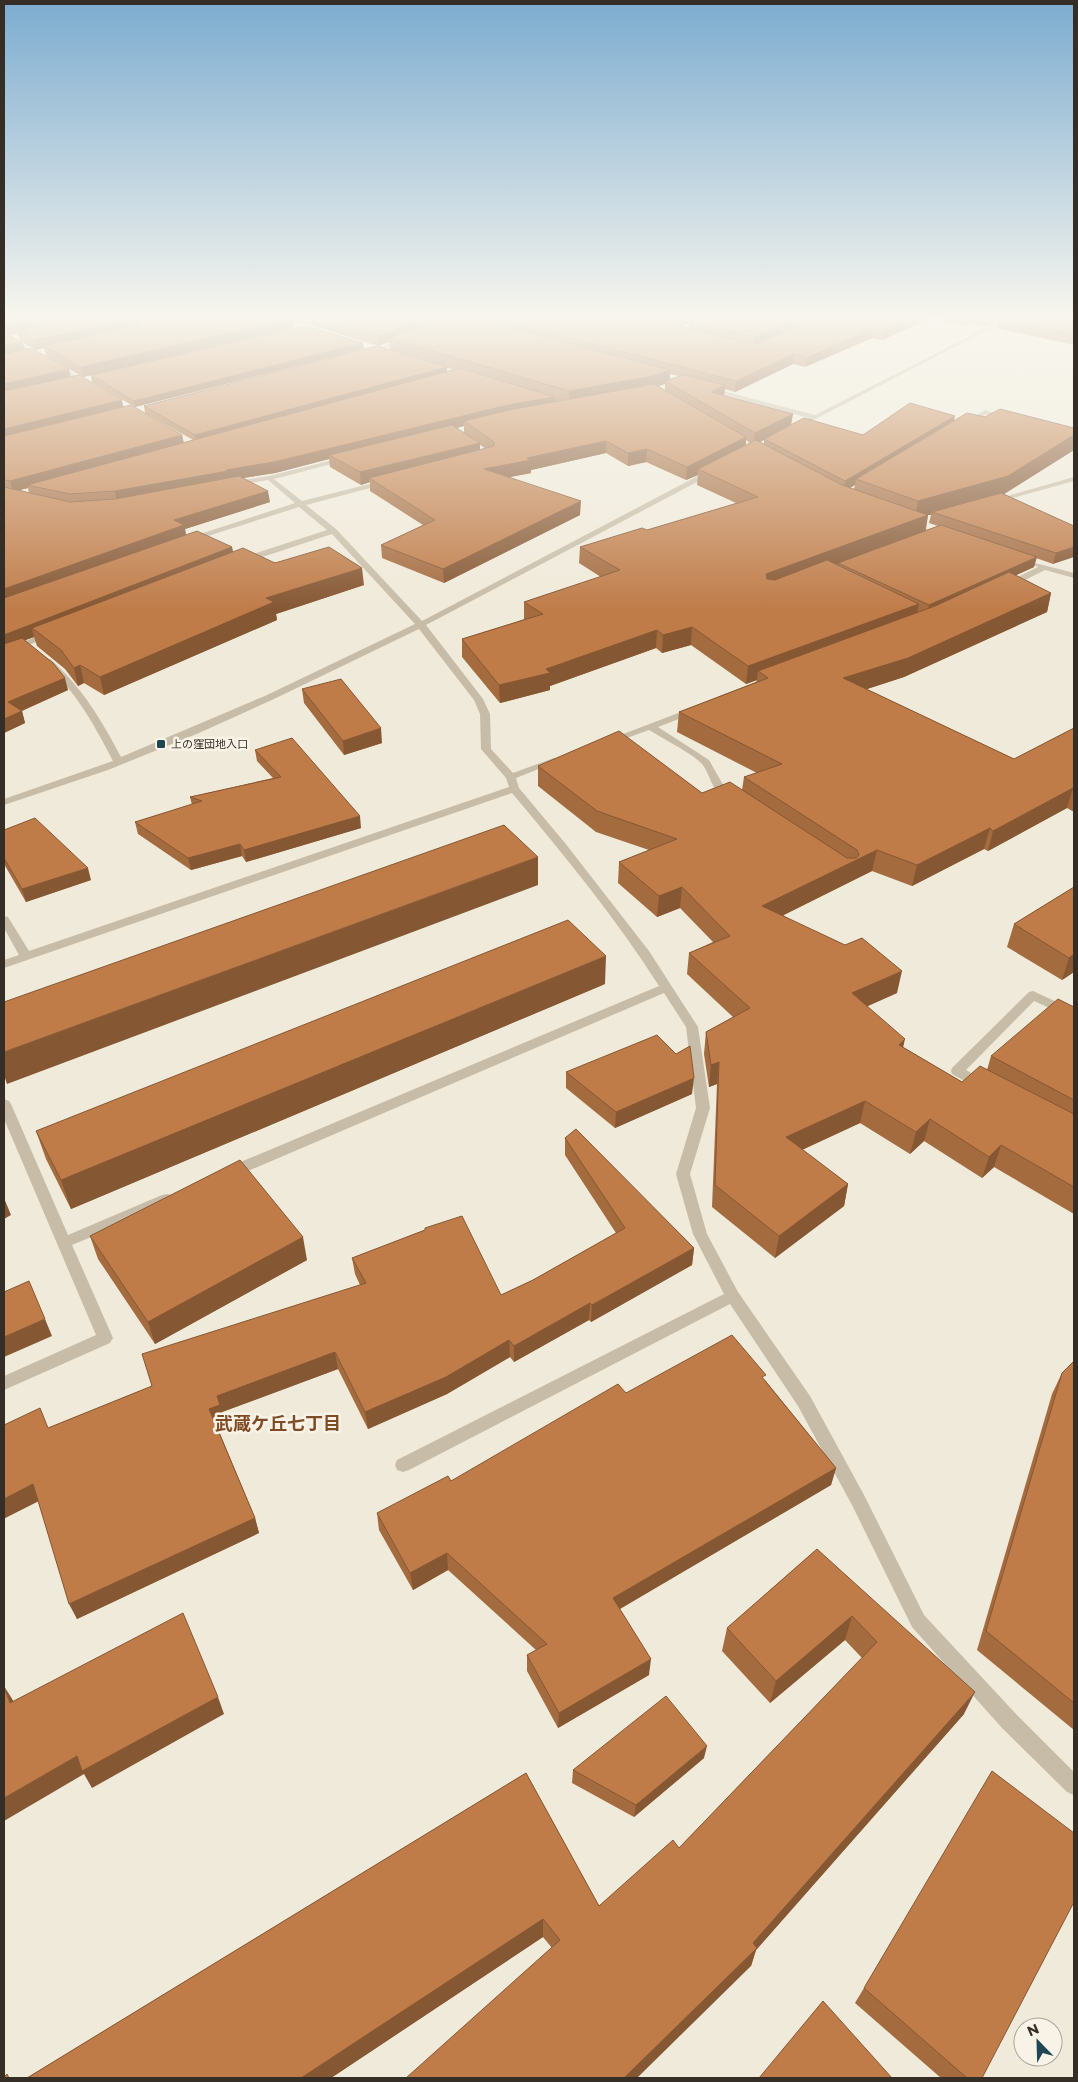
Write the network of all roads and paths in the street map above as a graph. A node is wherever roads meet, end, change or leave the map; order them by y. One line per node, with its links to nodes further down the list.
1 (812, 416): 4 (street)
2 (977, 416): 6 (street)
3 (1000, 416): 5 (street)
4 (815, 417): 7 (street)
5 (1011, 419)
6 (960, 427)
7 (789, 431)
8 (352, 457): 10 (street)
9 (719, 469): 23 (street)
10 (269, 478): 13 (street); 15 (street)
11 (397, 478): 15 (street)
12 (1074, 479): 14 (street)
13 (227, 485)
14 (990, 502)
15 (301, 504): 16 (street); 17 (street)
16 (333, 530): 19 (street); 23 (street)
17 (177, 544)
18 (1028, 561): 20 (street)
19 (232, 564)
20 (1045, 567): 21 (street); 22 (street)
21 (1074, 576)
22 (1000, 589)
23 (420, 624): 31 (street); 32 (street)
24 (61, 630): 25 (street)
25 (33, 649): 26 (street); 31 (street)
26 (4, 652)
27 (701, 707): 28 (street)
28 (650, 726): 29 (street); 34 (street)
29 (604, 743)
30 (567, 756): 32 (street)
31 (119, 762): 33 (street)
32 (513, 783): 36 (street); 38 (street)
33 (4, 802)
34 (737, 802)
35 (4, 919): 36 (street)
36 (26, 956): 37 (street)
37 (4, 964)
38 (666, 988): 42 (street); 45 (street)
39 (1074, 1015): 40 (street)
40 (990, 1089)
41 (4, 1104): 44 (street)
42 (220, 1176)
43 (184, 1192): 44 (street)
44 (65, 1242): 46 (street)
45 (733, 1296): 47 (street); 48 (street)
46 (4, 1383)
47 (403, 1465)
48 (1074, 1784)

